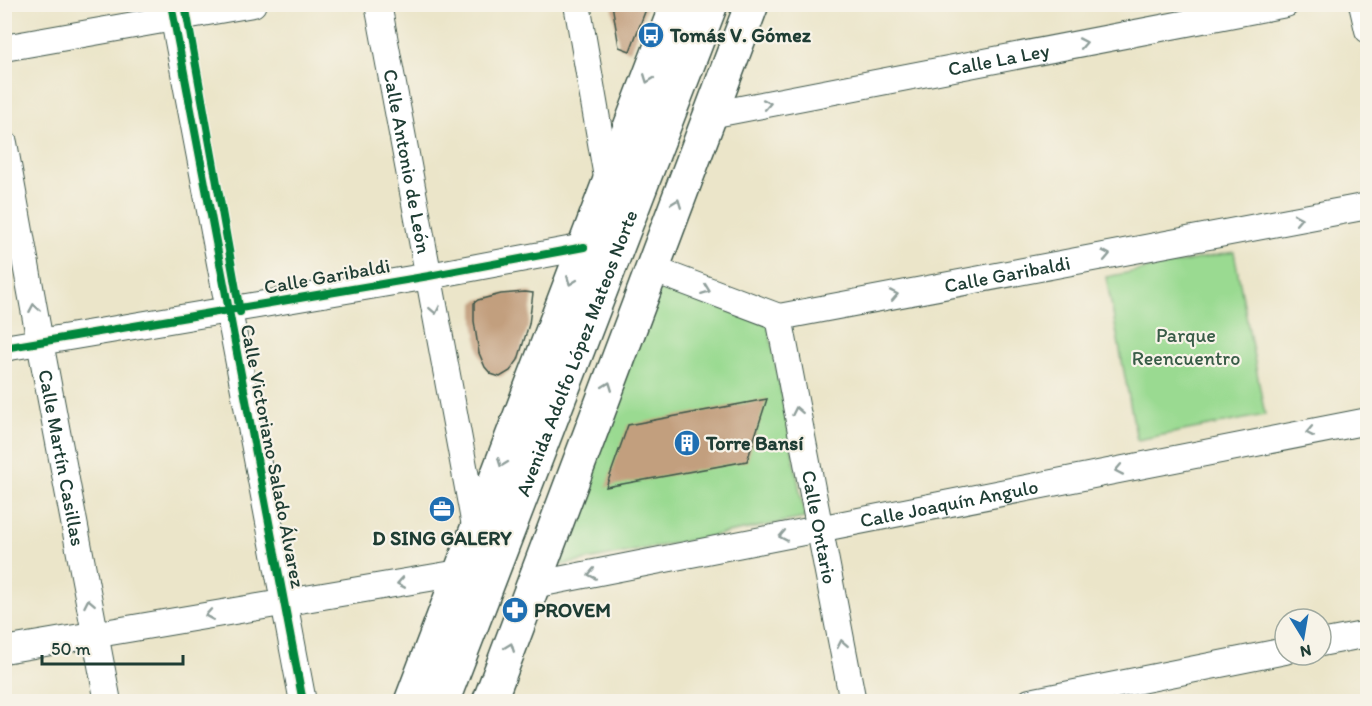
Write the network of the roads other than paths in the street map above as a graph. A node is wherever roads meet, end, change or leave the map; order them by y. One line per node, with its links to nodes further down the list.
1 (253, 4): 10 (street)
2 (378, 4): 19 (street, Calle Antonio de León)
3 (577, 4): 15 (street)
4 (677, 4): 15 (main road, Avenida Adolfo López Mateos Norte, one-way to 15)
5 (711, 4): 28 (main road, Avenida Adolfo López Mateos Norte)
6 (729, 4): 24 (main road, Avenida Adolfo López Mateos Norte)
7 (752, 4): 13 (main road, Avenida Adolfo López Mateos Norte)
8 (1286, 4): 13 (street, Calle La Ley, one-way to 8)
9 (1362, 4): 11 (street)
10 (172, 11): 12 (street); 20 (street, Calle Victoriano Salado Álvarez)
11 (1368, 30)
12 (4, 48)
13 (710, 115): 18 (main road, Avenida Adolfo López Mateos Norte, one-way to 13)
14 (4, 143): 22 (street, Calle Martín Casillas, one-way to 14)
15 (608, 183): 17 (main road, Avenida Adolfo López Mateos Norte)
16 (1368, 206): 21 (street, Calle Garibaldi, one-way to 16)
17 (584, 247): 19 (street, Calle Garibaldi); 28 (main road, Avenida Adolfo López Mateos Norte, one-way to 28)
18 (652, 269): 21 (street, one-way to 21); 26 (main road, Avenida Adolfo López Mateos Norte, one-way to 18)
19 (429, 276): 20 (street, Calle Garibaldi); 28 (street, Calle Antonio de León, one-way to 28)
20 (229, 310): 22 (street, Calle Garibaldi); 31 (street, Calle Victoriano Salado Álvarez)
21 (779, 317): 27 (street, Calle Ontario, one-way to 21)
22 (40, 342): 23 (street, Calle Garibaldi); 32 (street, Calle Martín Casillas, one-way to 22)
23 (4, 348)
24 (585, 382): 26 (main road); 41 (main road, Avenida Adolfo López Mateos Norte)
25 (1368, 421): 27 (street, Calle Joaquín Angulo, one-way to 27)
26 (559, 516): 30 (main road, Avenida Adolfo López Mateos Norte)
27 (820, 529): 30 (street, Calle Joaquín Angulo, one-way to 30); 43 (street, Calle Ontario, one-way to 27)
28 (491, 530): 29 (main road, Avenida Adolfo López Mateos Norte); 37 (main road); 40 (main road, Avenida Adolfo López Mateos Norte)
29 (459, 573): 31 (street, one-way to 31); 37 (main road, Avenida Adolfo López Mateos Norte)
30 (533, 585): 42 (main road, Avenida Adolfo López Mateos Norte, one-way to 30)
31 (284, 602): 32 (street, one-way to 32); 39 (street, Calle Victoriano Salado Álvarez)
32 (95, 634): 35 (street); 38 (street, Calle Martín Casillas)
33 (1368, 634): 34 (street)
34 (1333, 641)
35 (4, 650)
36 (1273, 653): 44 (street)
37 (416, 688)
38 (108, 702)
39 (303, 702)
40 (442, 702)
41 (463, 702)
42 (489, 702)
43 (853, 702)
44 (1030, 702)

